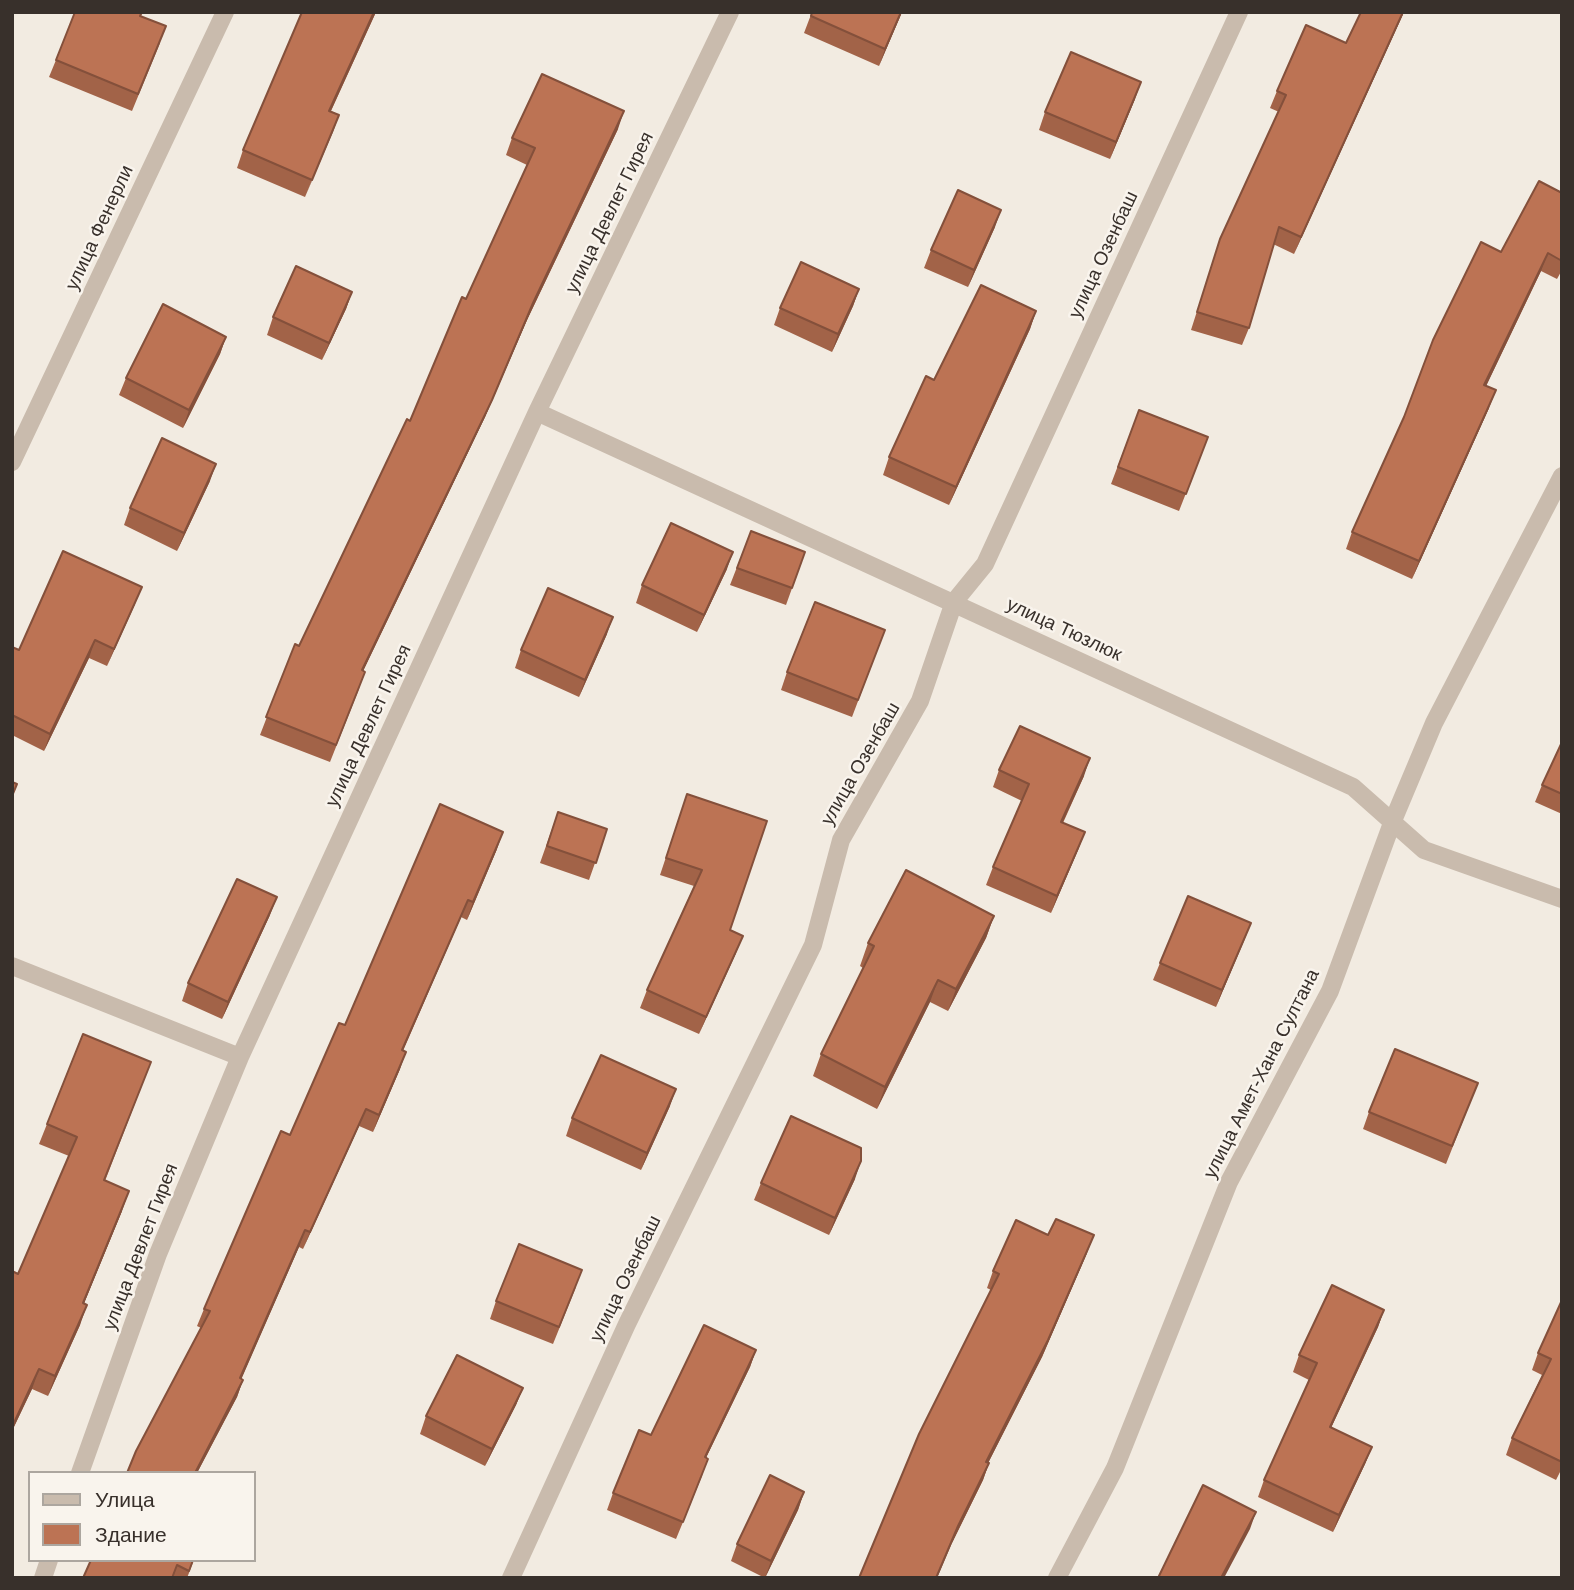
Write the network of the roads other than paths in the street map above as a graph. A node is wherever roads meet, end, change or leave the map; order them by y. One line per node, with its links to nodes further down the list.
1 (225, 12): 5 (street, улица Фенерли)
2 (730, 12): 4 (street, улица Девлет Гирея)
3 (1239, 12): 7 (street, улица Озенбаш)
4 (537, 412): 7 (street, улица Тюзлюк); 11 (street, улица Девлет Гирея)
5 (12, 462)
6 (1562, 476): 8 (street, улица Амет-Хана Султана)
7 (954, 602): 8 (street, улица Тюзлюк); 13 (street, улица Озенбаш)
8 (1392, 823): 9 (street, улица Тюзлюк); 14 (street, улица Амет-Хана Султана)
9 (1562, 899)
10 (12, 966): 11 (street)
11 (240, 1057): 12 (street, улица Девлет Гирея)
12 (81, 1471)
13 (511, 1578)
14 (1057, 1578)

